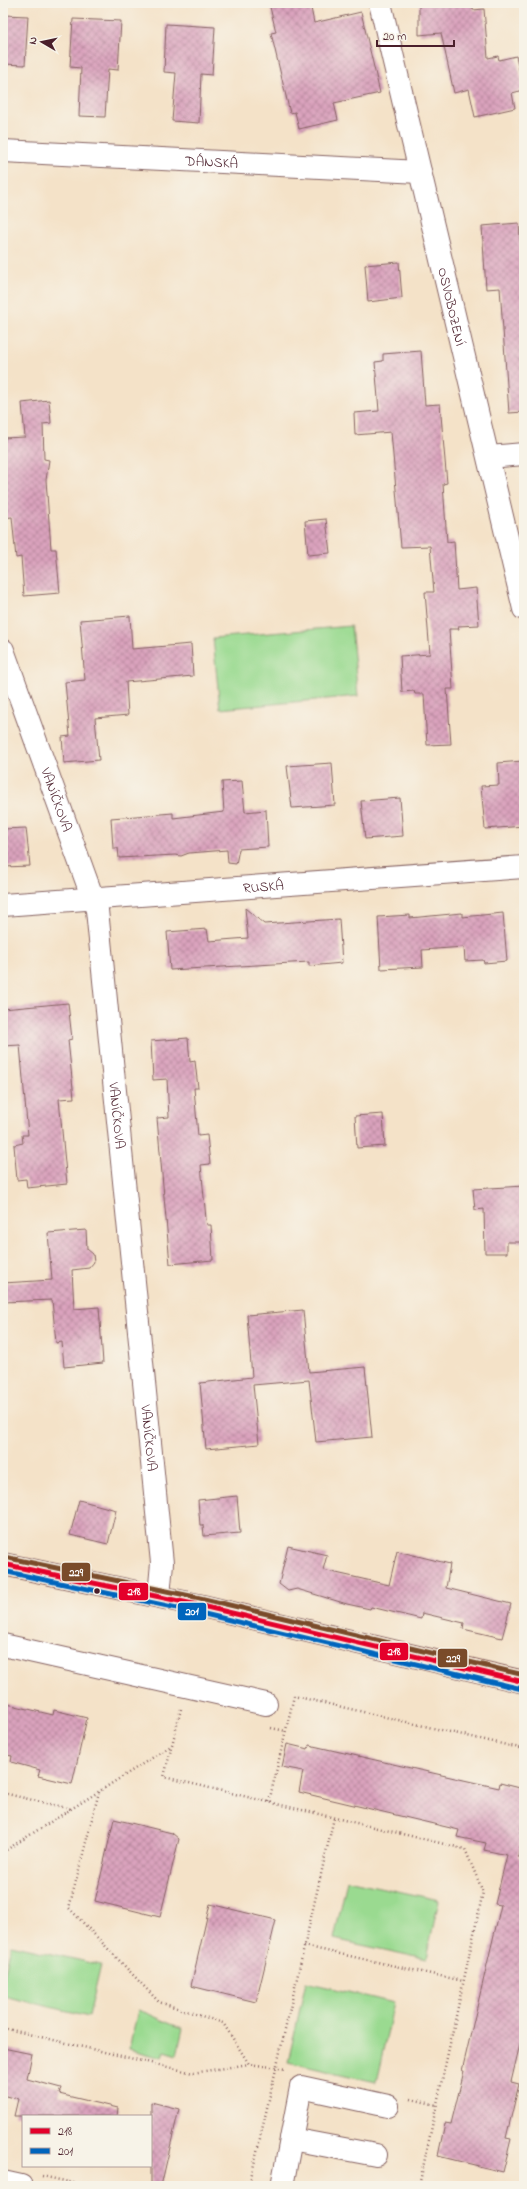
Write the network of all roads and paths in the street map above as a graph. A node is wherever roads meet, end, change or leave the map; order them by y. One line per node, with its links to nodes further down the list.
1 (380, 3): 3 (street, OSVOBOZENÍ)
2 (3, 151): 3 (street, DÁNSKÁ)
3 (420, 172): 5 (street, OSVOBOZENÍ)
4 (524, 454): 5 (street)
5 (489, 457): 6 (street, OSVOBOZENÍ)
6 (524, 609)
7 (3, 650): 9 (street, VANÍČKOVA)
8 (524, 867): 9 (street, RUSKÁ)
9 (93, 898): 10 (street, RUSKÁ); 12 (street, VANÍČKOVA)
10 (3, 905)
11 (3, 1564): 12 (main road)
12 (159, 1596): 14 (main road)
13 (3, 1645): 15 (street)
14 (524, 1682)
15 (186, 1687): 16 (street); 17 (path)
16 (266, 1704)
17 (171, 1746): 19 (path); 21 (path)
18 (524, 1749): 21 (path)
19 (99, 1792): 22 (path); 28 (path)
20 (3, 1793): 22 (path)
21 (269, 1802): 23 (path)
22 (71, 1810): 24 (path)
23 (334, 1818): 25 (path); 26 (path)
24 (3, 1852)
25 (304, 1946): 26 (path); 29 (path)
26 (464, 1981): 32 (path)
27 (3, 2028): 28 (path)
28 (249, 2064): 29 (path)
29 (276, 2067): 30 (path); 37 (path)
30 (292, 2070)
31 (397, 2102): 32 (path); 33 (street)
32 (437, 2105): 39 (path)
33 (291, 2139): 34 (street); 38 (street)
34 (376, 2154)
35 (3, 2182): 36 (street)
36 (21, 2186)
37 (249, 2186)
38 (282, 2186)
39 (419, 2186)

